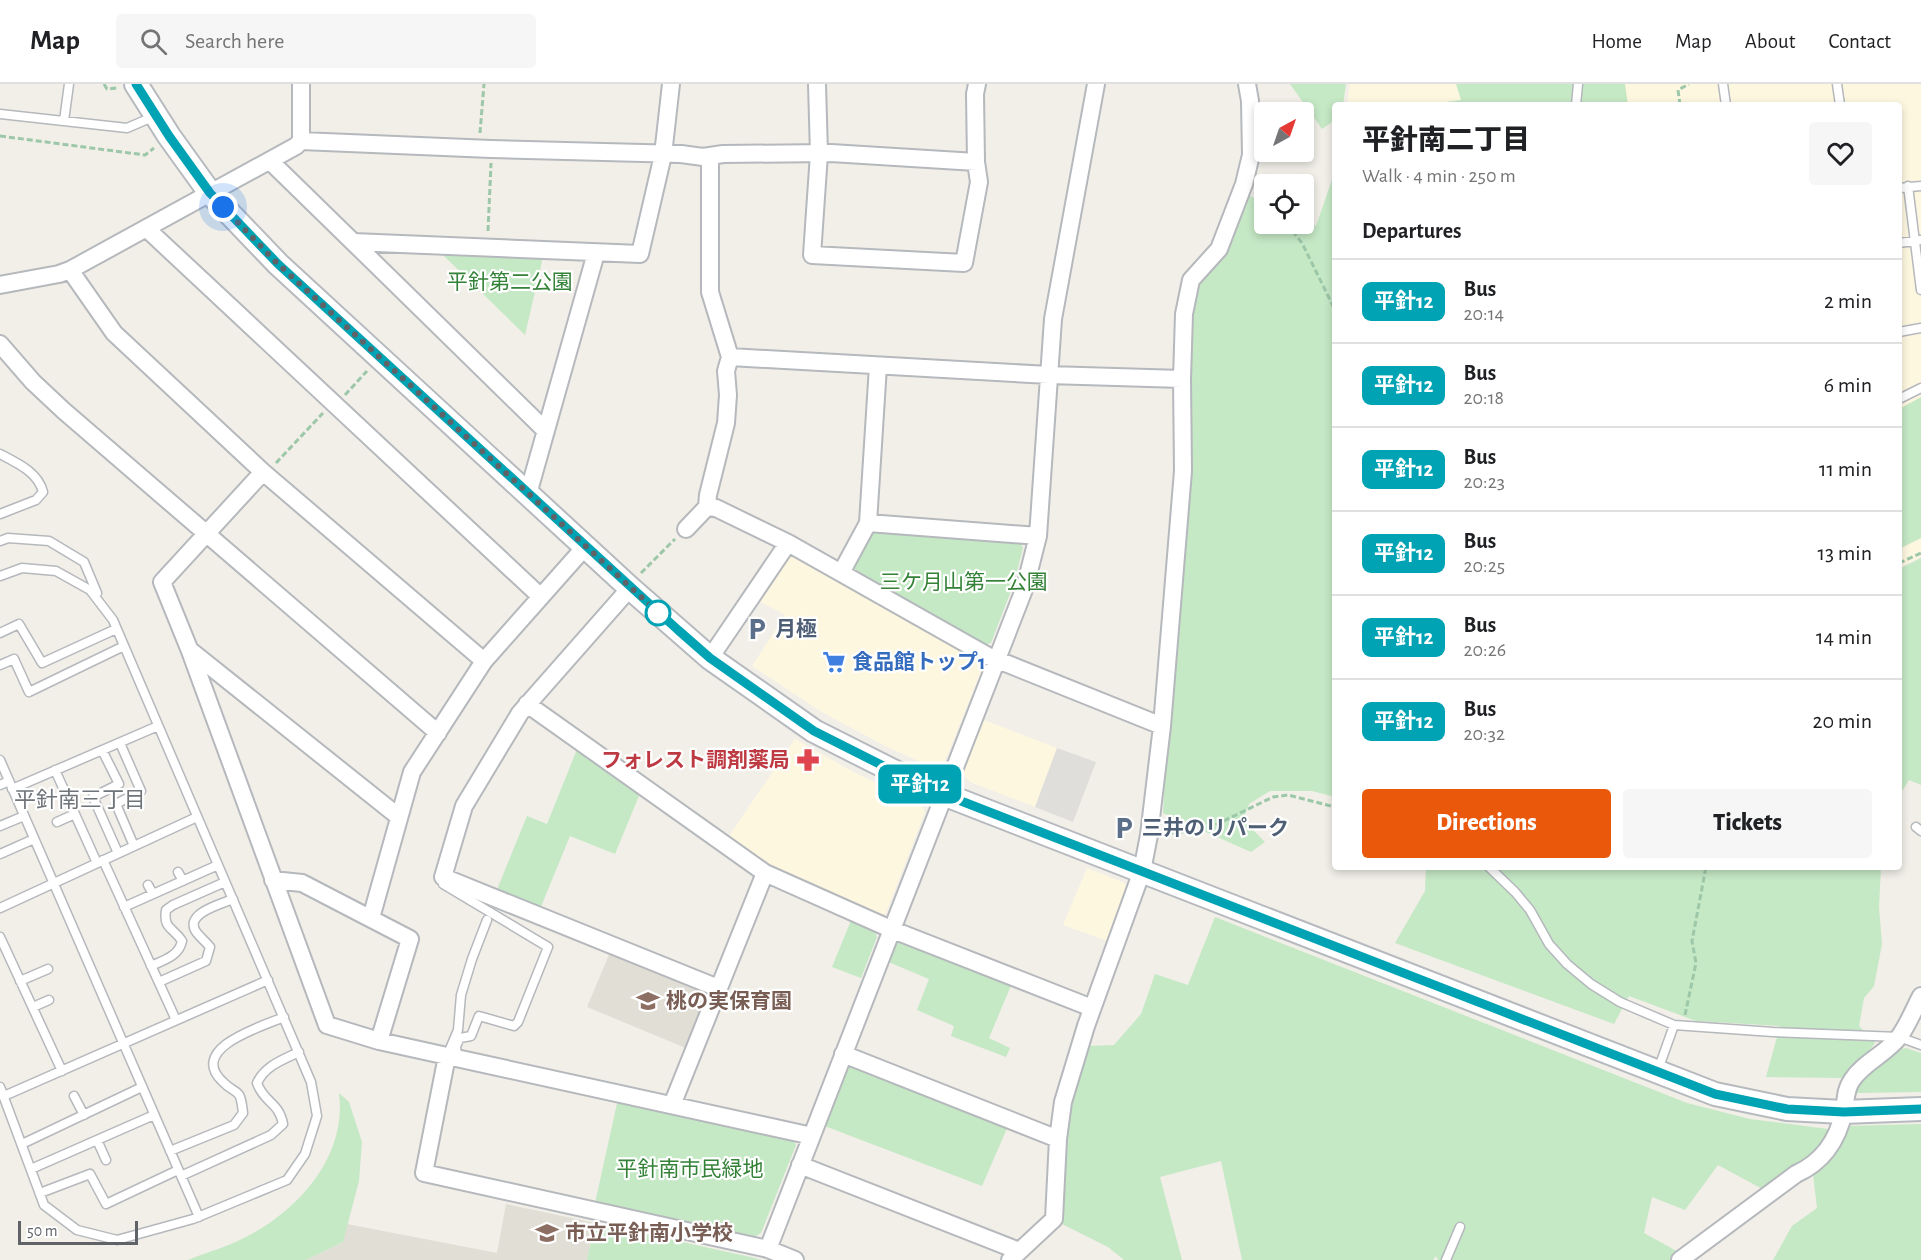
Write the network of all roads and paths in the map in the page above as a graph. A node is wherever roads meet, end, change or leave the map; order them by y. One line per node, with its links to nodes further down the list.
1 (69, 84): 21 (lane)
2 (104, 84): 14 (path)
3 (301, 84): 24 (street)
4 (484, 84): 23 (path)
5 (671, 84): 28 (street)
6 (817, 84): 27 (street)
7 (977, 84): 31 (street)
8 (1096, 84): 52 (street)
9 (1247, 84): 53 (street)
10 (1578, 84): 15 (lane)
11 (1689, 84): 16 (path)
12 (1723, 84): 17 (lane)
13 (1837, 84): 18 (lane)
14 (129, 85): 20 (street)
15 (1576, 102)
16 (1680, 102)
17 (1726, 102)
18 (1840, 102)
19 (0, 114): 21 (lane)
20 (156, 116): 21 (lane); 34 (street)
21 (64, 121)
22 (0, 136): 25 (path)
23 (480, 136)
24 (301, 141): 26 (street); 30 (street)
25 (158, 145)
26 (491, 149): 28 (street); 40 (path)
27 (819, 153): 29 (street); 31 (street); 31 (street)
28 (663, 155): 29 (street); 41 (street)
29 (710, 156): 50 (street)
30 (270, 161): 34 (street); 38 (street)
31 (976, 162)
32 (1921, 186): 33 (lane)
33 (1904, 187): 37 (lane)
34 (210, 193): 35 (street); 49 (street)
35 (147, 229): 42 (street); 56 (street)
36 (1295, 234): 45 (path)
37 (1918, 240): 39 (lane); 44 (lane)
38 (353, 242): 40 (street); 57 (street)
39 (1902, 243)
40 (487, 248): 41 (street)
41 (596, 253): 57 (street)
42 (70, 270): 43 (street); 59 (street)
43 (0, 285)
44 (1921, 290)
45 (1332, 304)
46 (1921, 328): 47 (lane)
47 (1902, 331)
48 (0, 344): 65 (street)
49 (379, 357): 56 (path); 60 (street)
50 (730, 357): 51 (street); 61 (street)
51 (878, 366): 52 (street); 63 (street)
52 (1049, 375): 53 (street); 66 (street)
53 (1182, 380): 87 (street)
54 (1921, 388): 55 (lane)
55 (1902, 398)
56 (334, 403): 59 (path); 75 (street)
57 (546, 431): 60 (street)
58 (0, 454): 62 (lane)
59 (263, 472): 65 (street); 83 (street)
60 (528, 494): 69 (street)
61 (707, 507): 64 (street); 68 (street)
62 (0, 514)
63 (868, 522): 66 (street); 72 (street)
64 (686, 529): 74 (path)
65 (206, 535): 80 (street); 88 (street)
66 (1038, 536): 82 (street)
67 (0, 541): 76 (lane)
68 (788, 543): 72 (street); 81 (street)
69 (585, 547): 74 (street); 75 (street)
70 (1921, 553): 71 (path)
71 (1902, 562)
72 (841, 573): 82 (street)
73 (0, 576): 76 (lane)
74 (634, 582): 81 (street); 85 (street)
75 (542, 597): 83 (street)
76 (102, 605): 77 (lane)
77 (116, 629): 78 (lane); 79 (lane)
78 (0, 633)
79 (124, 646): 84 (lane); 86 (lane)
80 (190, 651): 100 (street); 116 (street)
81 (710, 658): 95 (street)
82 (997, 660): 87 (street); 95 (street)
83 (484, 661): 88 (street)
84 (0, 665)
85 (527, 704): 114 (street); 115 (street)
86 (158, 726): 89 (lane); 99 (lane)
87 (1162, 726): 103 (street)
88 (438, 733): 100 (street)
89 (120, 743): 90 (lane); 105 (lane)
90 (102, 750): 92 (lane); 106 (lane)
91 (0, 760): 94 (lane)
92 (55, 770): 94 (lane); 97 (lane)
93 (0, 785): 94 (lane)
94 (11, 785): 98 (lane)
95 (945, 795): 112 (street); 127 (street)
96 (1332, 806): 103 (path)
97 (75, 814): 101 (lane); 108 (lane)
98 (24, 816): 102 (lane); 104 (lane)
99 (197, 817): 105 (lane); 109 (lane)
100 (399, 817): 125 (street)
101 (57, 822)
102 (0, 826)
103 (1149, 835): 112 (street)
104 (34, 839): 107 (lane); 119 (lane)
105 (134, 846): 106 (lane)
106 (118, 853): 108 (lane)
107 (0, 854)
108 (100, 862): 119 (lane); 123 (lane)
109 (218, 865): 117 (lane); 118 (lane)
110 (1492, 870): 141 (lane)
111 (1705, 870): 141 (path)
112 (1142, 871): 138 (street); 150 (street)
113 (178, 872): 117 (lane)
114 (765, 873): 127 (street); 134 (street)
115 (443, 877): 134 (street); 148 (lane)
116 (273, 880): 125 (street); 143 (street)
117 (183, 881): 121 (lane)
118 (225, 882): 122 (lane); 129 (lane)
119 (54, 883): 124 (lane); 144 (lane)
120 (148, 885): 121 (lane)
121 (153, 894): 123 (lane)
122 (233, 899): 131 (lane); 133 (lane)
123 (124, 907): 129 (lane)
124 (0, 908)
125 (371, 918): 143 (street)
126 (487, 920): 148 (lane)
127 (892, 930): 138 (street); 147 (street)
128 (0, 937): 132 (lane)
129 (151, 966): 133 (lane)
130 (48, 969): 132 (lane)
131 (268, 980): 139 (lane); 140 (lane)
132 (20, 981): 137 (lane)
133 (159, 982): 140 (lane)
134 (718, 988): 155 (street)
135 (1921, 996): 142 (street)
136 (49, 1000): 137 (lane)
137 (33, 1007): 149 (lane)
138 (1092, 1008): 161 (street)
139 (284, 1017): 146 (lane); 164 (lane)
140 (176, 1020): 144 (lane)
141 (1678, 1025): 142 (lane); 150 (lane)
142 (1899, 1037): 145 (lane); 157 (street)
143 (379, 1041): 148 (street)
144 (123, 1044): 149 (lane); 152 (lane)
145 (1921, 1045)
146 (299, 1053): 168 (lane); 170 (lane)
147 (843, 1054): 160 (street); 161 (street)
148 (452, 1058): 155 (street); 172 (street)
149 (62, 1071): 153 (lane)
150 (1658, 1071): 157 (street)
151 (0, 1087): 153 (lane)
152 (142, 1087): 158 (lane); 159 (lane)
153 (4, 1096): 163 (lane)
154 (74, 1096): 158 (lane)
155 (672, 1105): 160 (street)
156 (1921, 1108): 157 (street)
157 (1844, 1112): 176 (street)
158 (84, 1115): 163 (lane)
159 (154, 1115): 162 (lane); 164 (lane)
160 (812, 1136): 166 (street)
161 (1058, 1139): 173 (street)
162 (97, 1140): 165 (lane); 167 (lane)
163 (22, 1144): 167 (lane)
164 (170, 1151): 168 (lane)
165 (106, 1160)
166 (800, 1165): 172 (street); 173 (street)
167 (31, 1169): 169 (lane)
168 (179, 1173): 169 (lane); 170 (lane)
169 (40, 1193): 170 (lane)
170 (199, 1217)
171 (1460, 1227): 175 (lane)
172 (768, 1249): 174 (street)
173 (1015, 1255)
174 (795, 1260)
175 (1446, 1260)
176 (1680, 1260)

